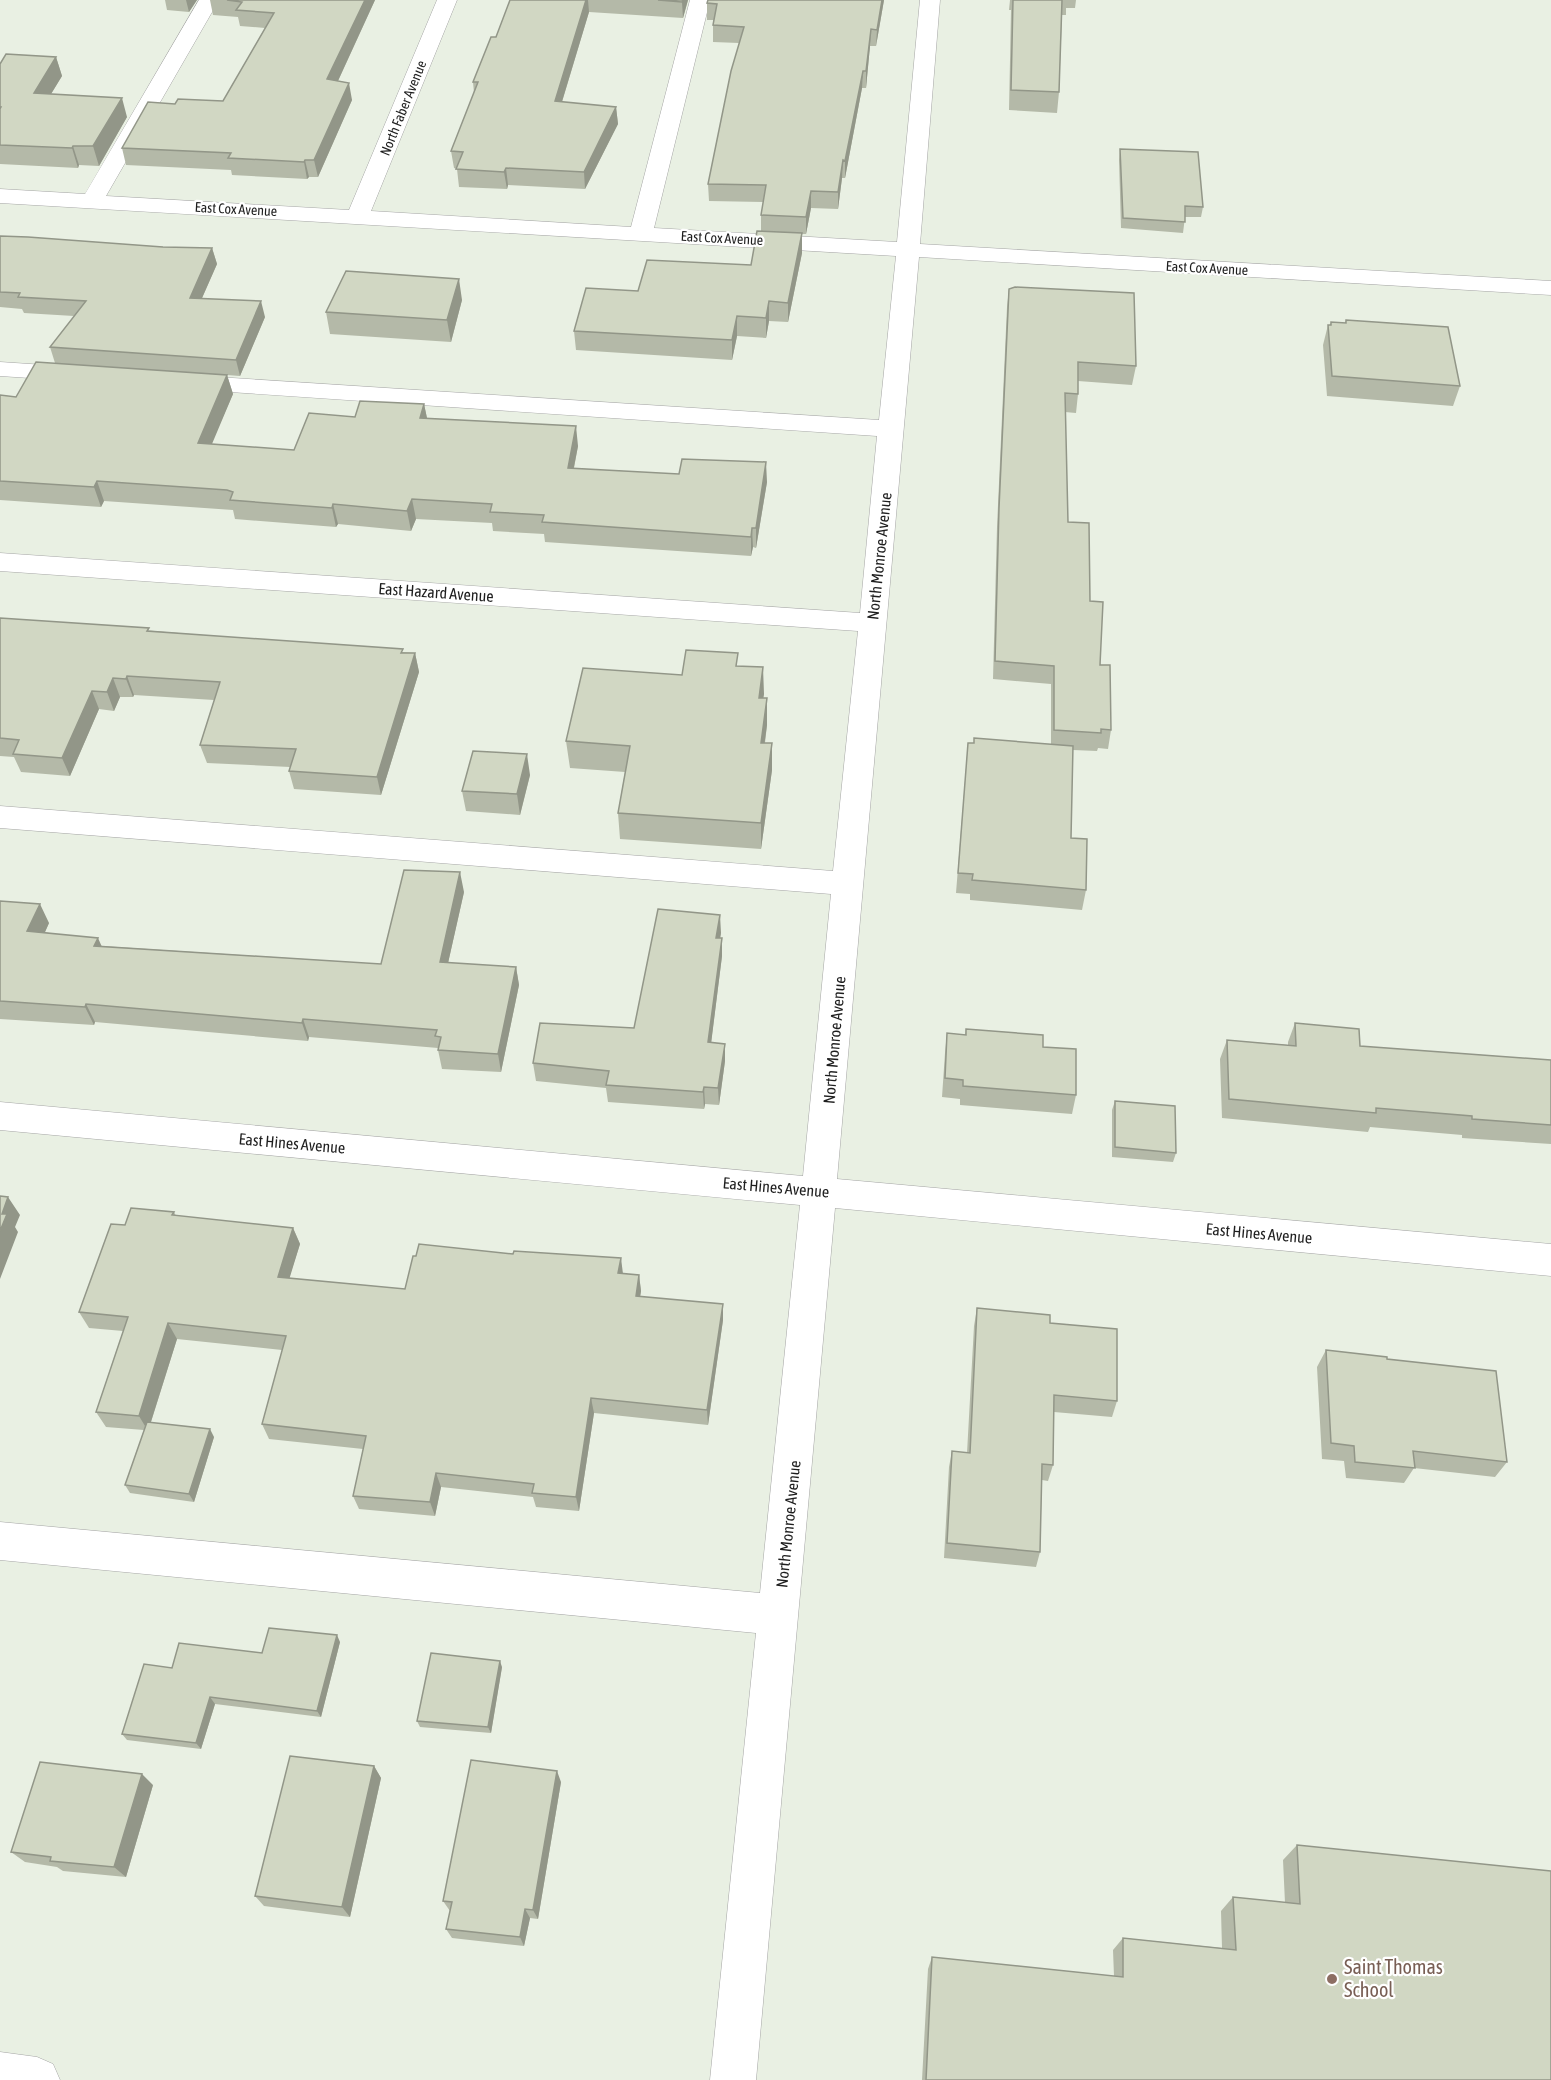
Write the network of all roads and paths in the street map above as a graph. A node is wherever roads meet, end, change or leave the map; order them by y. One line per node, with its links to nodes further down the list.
1 (209, 0): 6 (street)
2 (447, 0): 7 (street, North Faber Avenue)
3 (700, 0): 8 (street)
4 (930, 0): 9 (street, North Monroe Avenue)
5 (0, 196): 6 (street, East Cox Avenue)
6 (92, 201): 7 (street, East Cox Avenue)
7 (358, 216): 8 (street, East Cox Avenue)
8 (641, 233): 9 (street, East Cox Avenue)
9 (909, 250): 10 (street, East Cox Avenue); 14 (street, North Monroe Avenue)
10 (1551, 288)
11 (0, 369): 12 (street)
12 (95, 376)
13 (166, 381): 14 (street)
14 (891, 429): 16 (street, North Monroe Avenue)
15 (0, 562): 16 (street, East Hazard Avenue)
16 (872, 623): 18 (street, North Monroe Avenue)
17 (0, 817): 18 (street)
18 (848, 884): 20 (street, North Monroe Avenue)
19 (0, 1116): 20 (street, East Hines Avenue)
20 (820, 1191): 21 (street, East Hines Avenue); 23 (street, North Monroe Avenue)
21 (1551, 1260)
22 (0, 1541): 23 (street)
23 (779, 1615): 26 (street, North Monroe Avenue)
24 (0, 2075): 25 (street)
25 (37, 2080)
26 (734, 2080)

